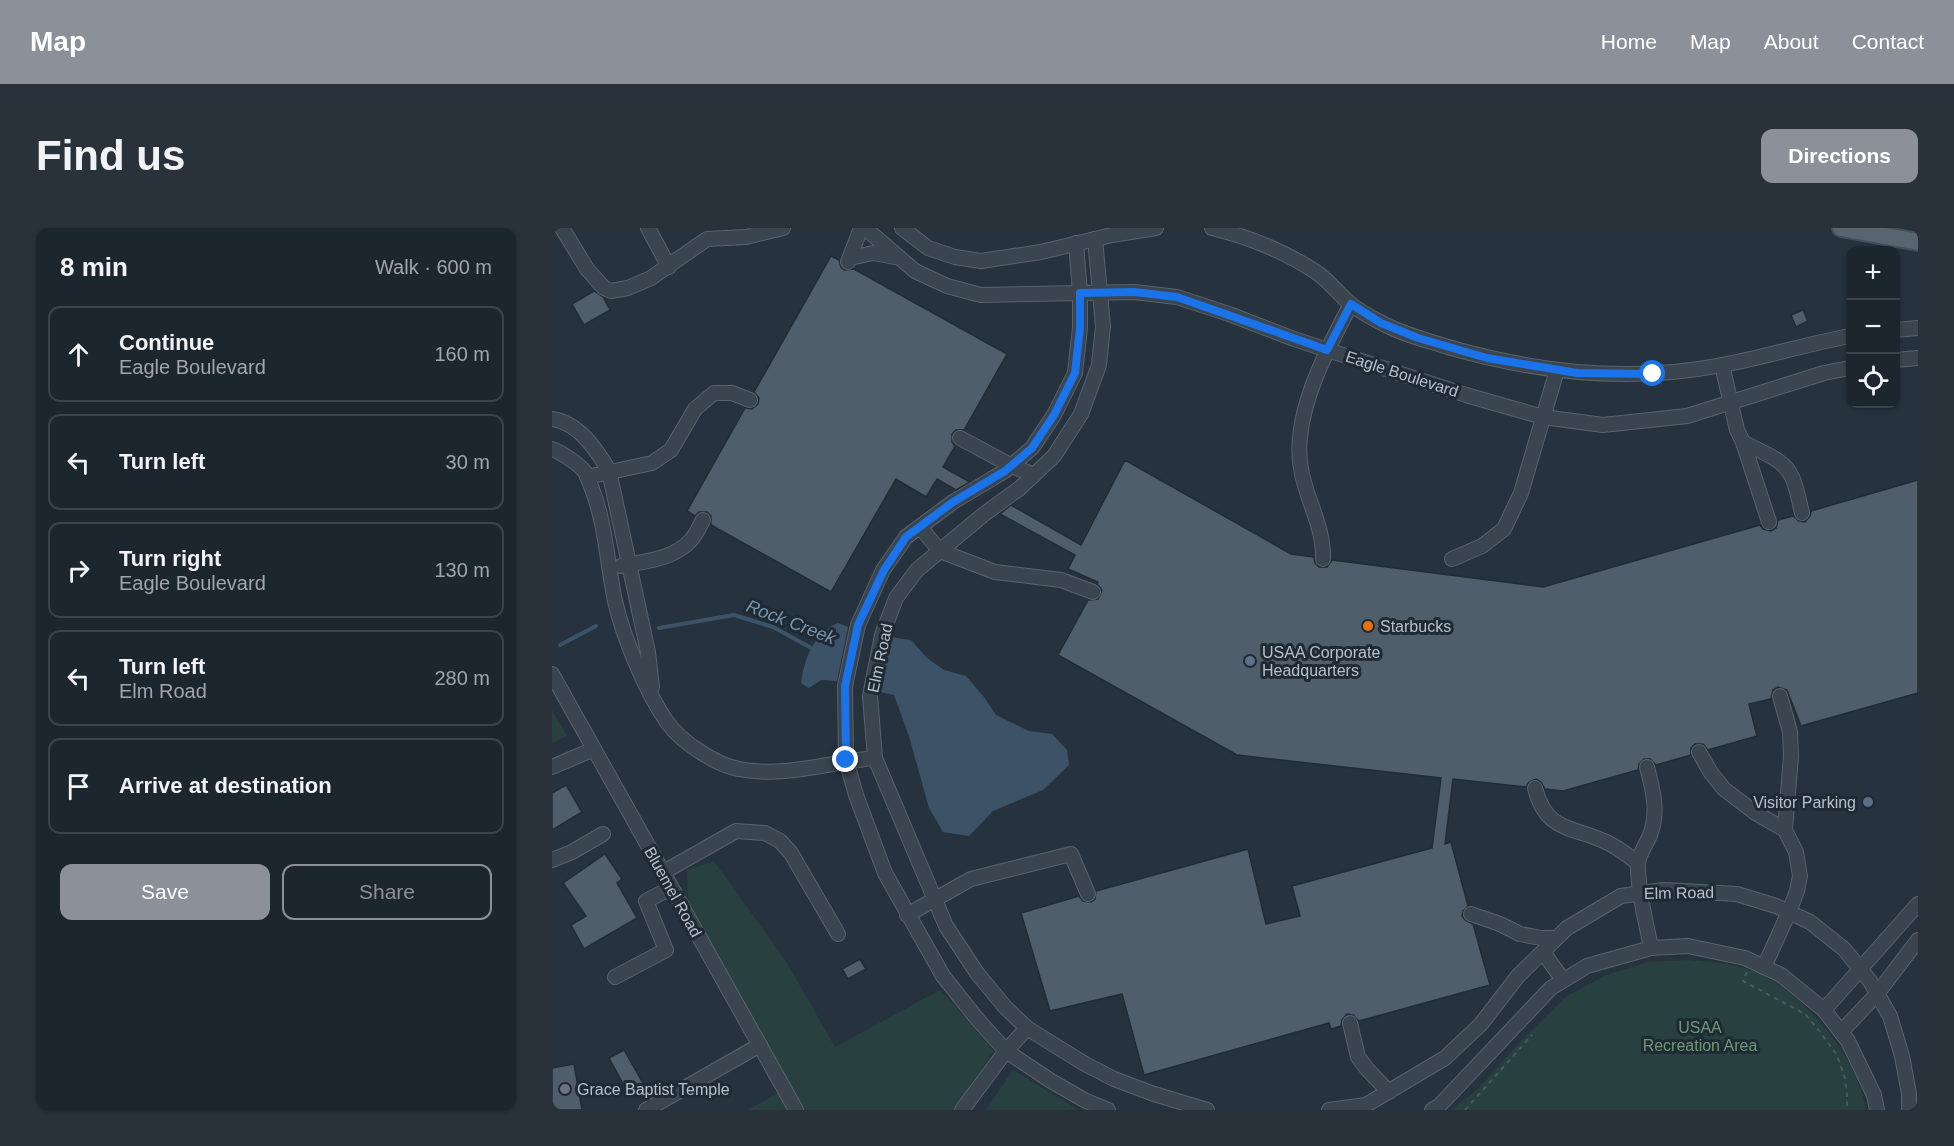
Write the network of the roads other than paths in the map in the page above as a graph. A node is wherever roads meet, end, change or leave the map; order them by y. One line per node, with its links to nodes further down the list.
1 (562, 228): 13 (street)
2 (648, 228): 13 (street)
3 (783, 228): 13 (street)
4 (902, 228): 11 (street)
5 (1155, 228): 9 (street)
6 (1212, 228): 16 (street)
7 (1840, 228): 10 (main road)
8 (869, 230): 12 (street, Eagle Boulevard); 12 (street)
9 (1095, 239): 11 (street); 15 (street, Elm Road)
10 (1918, 242)
11 (1076, 243): 14 (street, Elm Road)
12 (900, 259): 14 (street, Eagle Boulevard)
13 (669, 267)
14 (1080, 293): 15 (street, Eagle Boulevard); 33 (street, Elm Road)
15 (1101, 293): 20 (street, Eagle Boulevard); 35 (street, Elm Road)
16 (1351, 304): 20 (street); 25 (street)
17 (1918, 328): 18 (street)
18 (1900, 330)
19 (1846, 337): 23 (street)
20 (1327, 350): 28 (street, Eagle Boulevard); 42 (street)
21 (1918, 358): 22 (street)
22 (1900, 360)
23 (1722, 365): 25 (street); 27 (street)
24 (1846, 369): 27 (street, Eagle Boulevard)
25 (1557, 370): 28 (street)
26 (750, 400): 34 (street)
27 (1729, 403): 28 (street, Eagle Boulevard); 31 (street)
28 (1543, 417): 43 (street)
29 (552, 419): 34 (street)
30 (960, 438): 33 (street)
31 (1743, 442): 37 (street); 39 (street)
32 (552, 448): 36 (street)
33 (1012, 466): 35 (street); 40 (street, Elm Road)
34 (609, 471): 36 (street); 44 (street)
35 (1034, 475): 41 (street, Elm Road)
36 (587, 477): 45 (street)
37 (1802, 513)
38 (703, 520): 44 (street)
39 (1769, 522)
40 (920, 526): 41 (street); 53 (street, Elm Road)
41 (940, 551): 46 (street); 52 (street, Elm Road)
42 (1323, 558)
43 (1452, 559)
44 (630, 564): 45 (street); 48 (street)
45 (610, 569): 48 (street)
46 (1093, 592)
47 (552, 674): 50 (street, Bluemel Road)
48 (652, 695): 53 (street)
49 (1780, 696): 57 (street)
50 (594, 749): 54 (street); 61 (street, Bluemel Road)
51 (1699, 752): 57 (street)
52 (875, 758): 53 (street); 65 (street, Elm Road)
53 (846, 760): 69 (street, Elm Road)
54 (552, 767)
55 (1647, 767): 60 (street)
56 (1535, 788): 60 (street)
57 (1785, 830): 67 (street)
58 (603, 834): 59 (street)
59 (552, 860)
60 (1638, 863): 63 (street)
61 (662, 873): 62 (street, Bluemel Road); 70 (street)
62 (671, 888): 77 (street); 84 (street, Bluemel Road)
63 (1641, 893): 67 (street, Elm Road); 71 (street, Elm Road); 73 (street)
64 (1088, 894): 65 (street)
65 (935, 899): 69 (street); 82 (street, Elm Road)
66 (1918, 904): 76 (street)
67 (1790, 912): 75 (street); 76 (street, Elm Road)
68 (1471, 914): 71 (street)
69 (907, 915): 85 (street, Elm Road)
70 (838, 934)
71 (1557, 938): 74 (street, Elm Road)
72 (1918, 940): 79 (street)
73 (1651, 948): 75 (street); 78 (street)
74 (1543, 952): 78 (street); 86 (street, Elm Road)
75 (1764, 967): 80 (street)
76 (1860, 970): 79 (street, Elm Road); 80 (street)
77 (615, 977)
78 (1563, 980): 93 (street)
79 (1877, 994): 83 (street); 95 (street, Elm Road)
80 (1824, 1010): 83 (street)
81 (1350, 1023): 86 (street)
82 (1027, 1028): 85 (street); 91 (street, Elm Road)
83 (1841, 1032): 94 (street)
84 (760, 1046): 87 (street); 88 (street, Bluemel Road)
85 (1006, 1051): 89 (street); 90 (street, Elm Road)
86 (1382, 1100): 92 (street, Elm Road)
87 (646, 1110)
88 (796, 1110)
89 (962, 1110)
90 (1108, 1110)
91 (1207, 1110)
92 (1329, 1110)
93 (1432, 1110)
94 (1877, 1110)
95 (1909, 1110)

